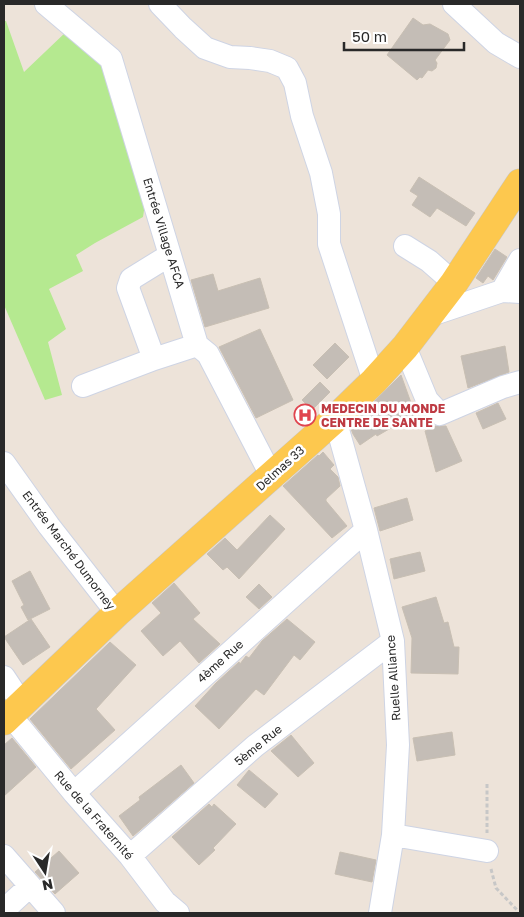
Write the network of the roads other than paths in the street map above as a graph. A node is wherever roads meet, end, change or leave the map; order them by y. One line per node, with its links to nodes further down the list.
1 (46, 4): 7 (street, Entrée Village AFCA)
2 (160, 4): 15 (street)
3 (454, 4): 4 (street)
4 (520, 57)
5 (520, 184): 9 (main road, Delmas 33)
6 (404, 246): 9 (street)
7 (170, 255): 12 (street, Entrée Village AFCA); 14 (street)
8 (520, 260): 10 (street)
9 (454, 283): 11 (main road, Delmas 33)
10 (511, 291): 11 (street)
11 (428, 316): 13 (main road, Delmas 33)
12 (198, 345): 14 (street); 20 (street, Entrée Village AFCA)
13 (405, 347): 15 (main road, Delmas 33); 16 (street)
14 (154, 359): 17 (street)
15 (374, 381): 18 (main road, Delmas 33)
16 (520, 382)
17 (83, 386)
18 (335, 419): 20 (main road, Delmas 33); 21 (street, Ruelle Alliance)
19 (4, 463): 22 (street, Entrée Marché Dumorney)
20 (271, 475): 22 (main road, Delmas 33)
21 (366, 530): 23 (street, Ruelle Alliance); 26 (street, 4ème Rue)
22 (117, 613): 25 (main road, Delmas 33)
23 (393, 641): 27 (street, Ruelle Alliance); 30 (street, 5ème Rue)
24 (4, 677): 25 (street, Rue de la Fraternité)
25 (12, 713): 26 (street, Rue de la Fraternité)
26 (74, 792): 30 (street, Rue de la Fraternité)
27 (393, 835): 28 (street); 35 (street, Ruelle Alliance)
28 (487, 851)
29 (4, 856): 31 (street)
30 (130, 856): 34 (street, Rue de la Fraternité)
31 (30, 886): 32 (street); 33 (street)
32 (4, 910)
33 (54, 913)
34 (178, 913)
35 (380, 913)

